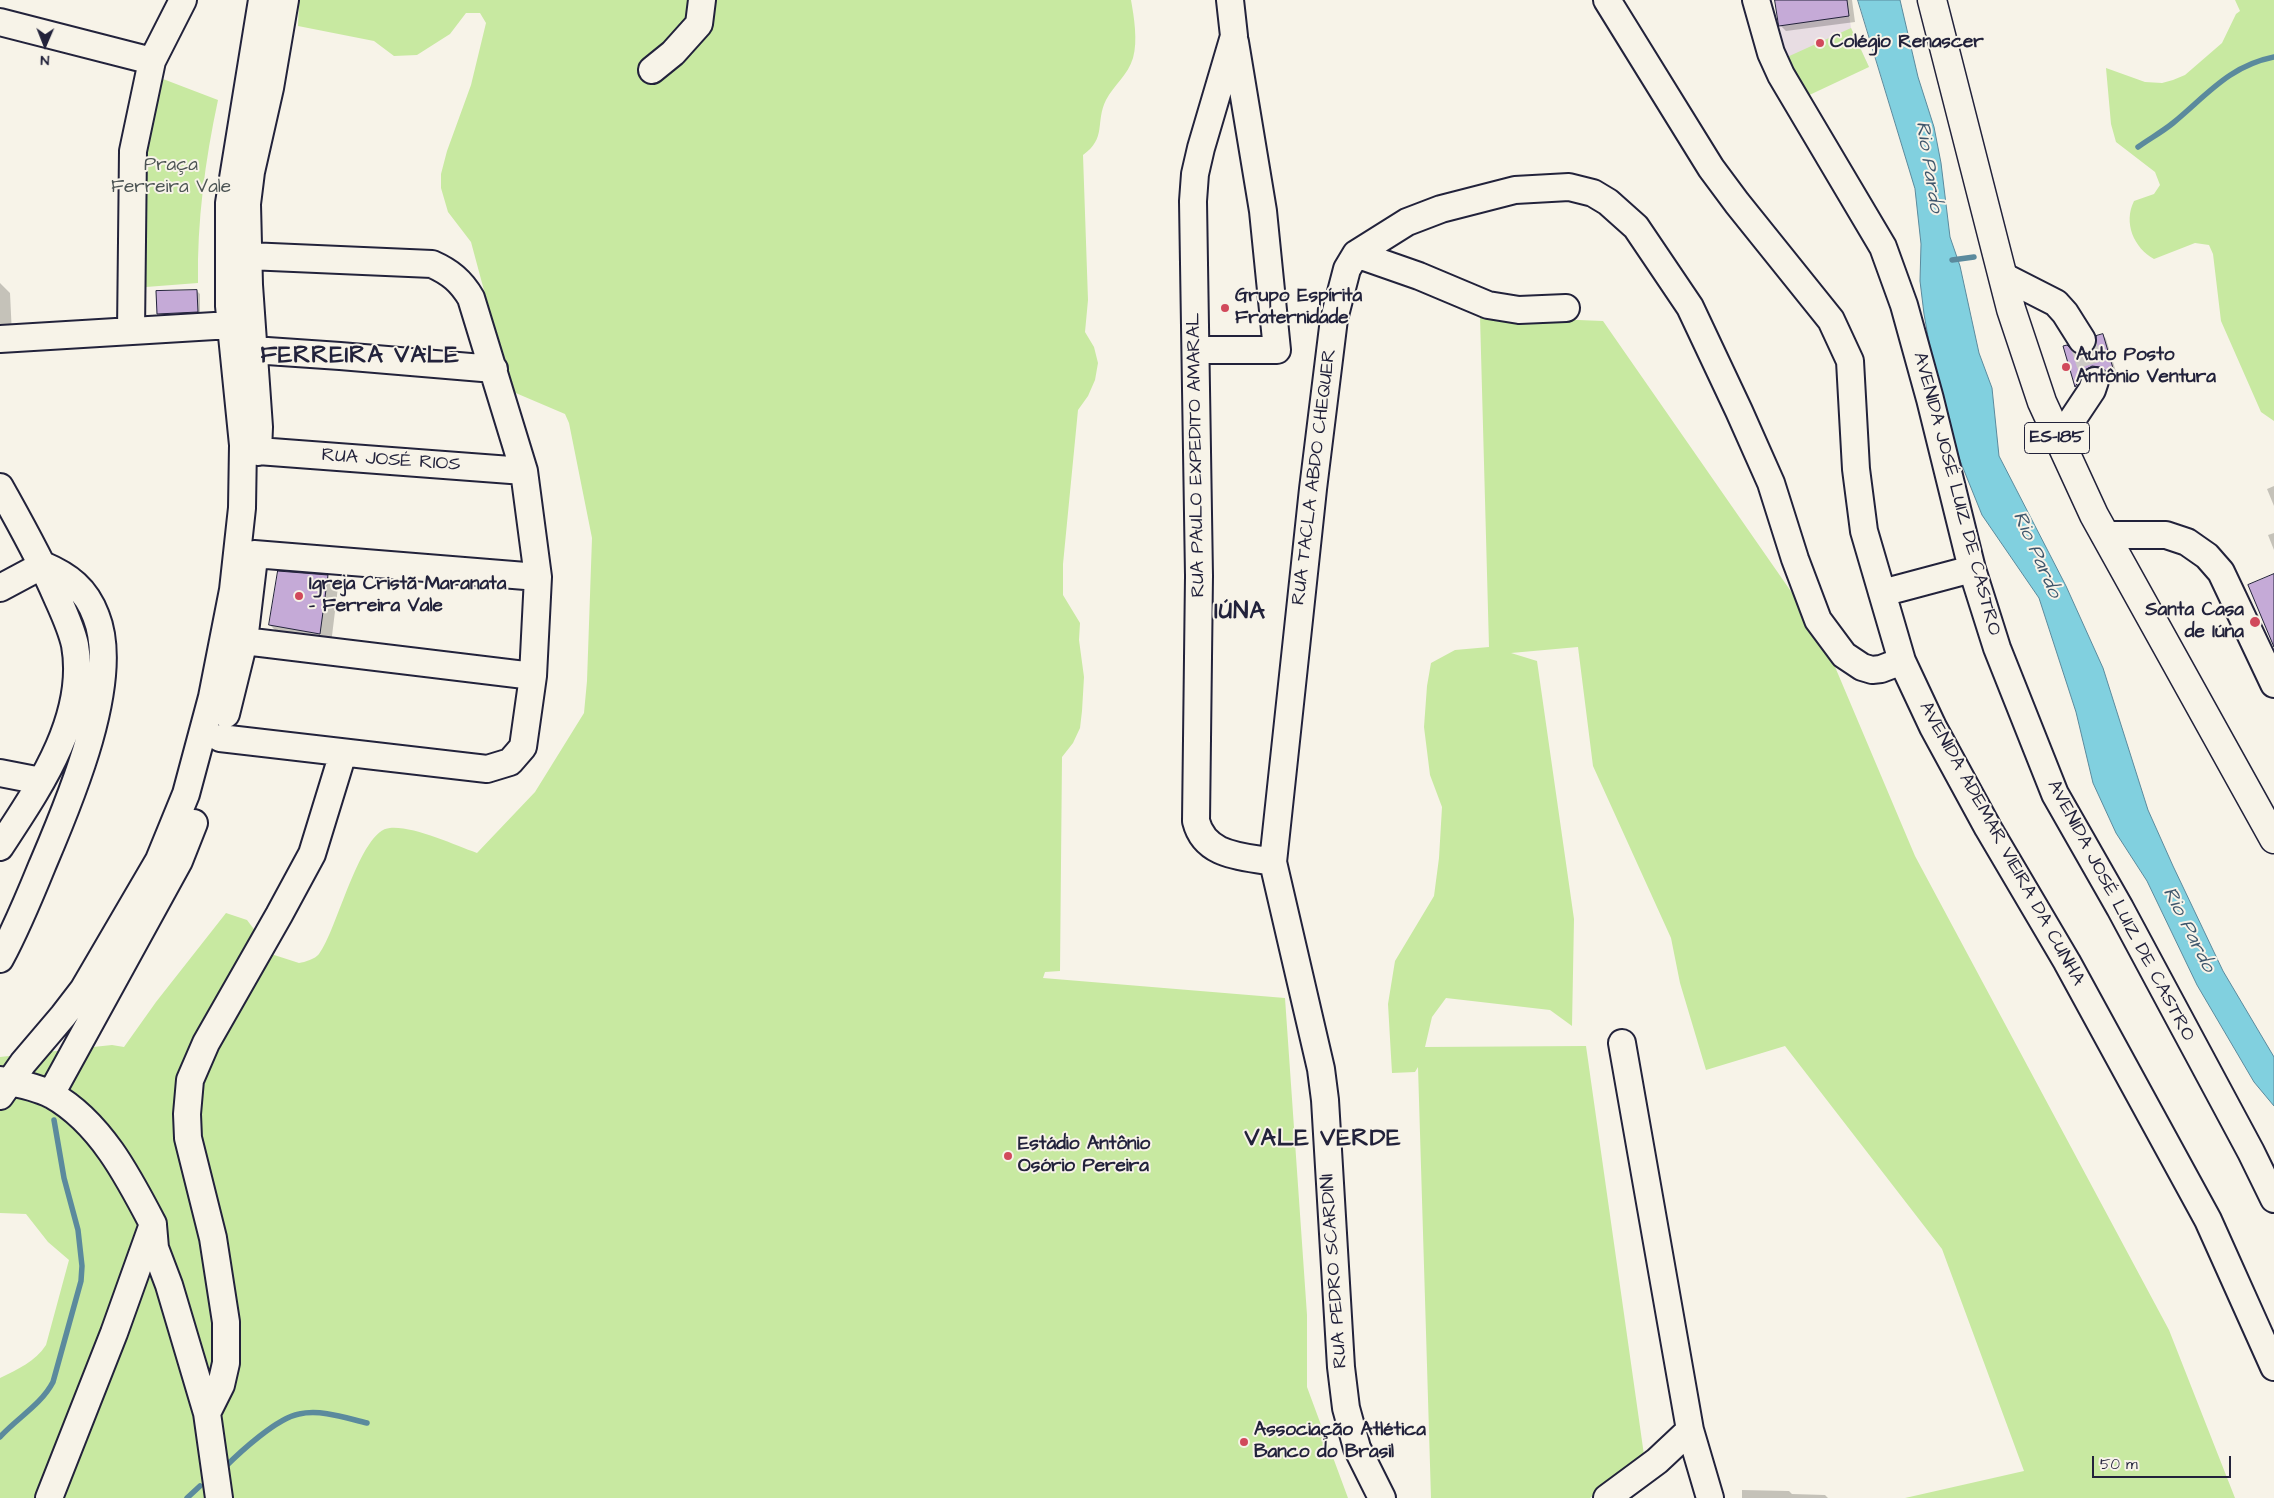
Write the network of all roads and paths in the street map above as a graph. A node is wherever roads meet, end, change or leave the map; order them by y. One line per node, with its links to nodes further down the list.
1 (2, 0): 10 (street)
2 (184, 0): 13 (street)
3 (262, 0): 22 (street)
4 (285, 0): 16 (street)
5 (702, 0): 14 (street)
6 (1230, 0): 12 (street, RUA PAULO EXPEDITO AMARAL)
7 (1607, 0): 36 (street, AVENIDA ADEMAR VIEIRA DA CUNHA)
8 (1756, 0): 33 (street, AVENIDA JOSÉ LUIZ DE CASTRO)
9 (1932, 0): 17 (main road, ES-185)
10 (0, 4)
11 (0, 22): 13 (street)
12 (1234, 36): 23 (street, RUA PAULO EXPEDITO AMARAL); 23 (street)
13 (152, 61): 19 (street)
14 (652, 70)
15 (1356, 254): 18 (street); 38 (street); 47 (street, RUA TACLA ABDO CHEQUER)
16 (248, 256): 22 (street); 24 (street)
17 (2003, 276): 21 (street); 26 (main road, ES-185)
18 (1566, 308)
19 (131, 331): 20 (street); 22 (street)
20 (0, 340)
21 (2082, 340)
22 (239, 342): 24 (street); 27 (street); 50 (street)
23 (1196, 350): 47 (street, RUA PAULO EXPEDITO AMARAL)
24 (494, 369): 28 (street)
25 (2095, 381): 26 (street)
26 (2058, 441): 30 (main road, ES-185)
27 (258, 451): 28 (street, RUA JOSÉ RIOS); 31 (street)
28 (524, 471): 34 (street)
29 (0, 487): 32 (street)
30 (2105, 535): 40 (street); 45 (main road, ES-185)
31 (254, 554): 34 (street); 37 (street)
32 (43, 566): 35 (street); 44 (street); 48 (street)
33 (1972, 569): 36 (street); 52 (street, AVENIDA JOSÉ LUIZ DE CASTRO)
34 (538, 577): 39 (street)
35 (0, 588)
36 (1882, 593): 38 (street, AVENIDA ADEMAR VIEIRA DA CUNHA)
37 (244, 641): 39 (street); 41 (street)
38 (1902, 661): 54 (street, AVENIDA ADEMAR VIEIRA DA CUNHA)
39 (533, 676): 42 (street)
40 (2274, 684)
41 (220, 738): 42 (street); 51 (street)
42 (342, 753): 55 (street)
43 (0, 773): 44 (street)
44 (41, 780): 46 (street)
45 (2274, 839)
46 (0, 847)
47 (1273, 862): 59 (street, RUA PEDRO SCARDINI)
48 (0, 960)
49 (1622, 1043): 56 (street)
50 (4, 1086): 51 (street)
51 (51, 1094): 53 (street)
52 (2274, 1199)
53 (153, 1224): 55 (street); 57 (street)
54 (2274, 1367)
55 (207, 1413): 58 (street)
56 (1690, 1430): 60 (street); 61 (street)
57 (49, 1498)
58 (219, 1498)
59 (1382, 1498)
60 (1607, 1498)
61 (1710, 1498)

